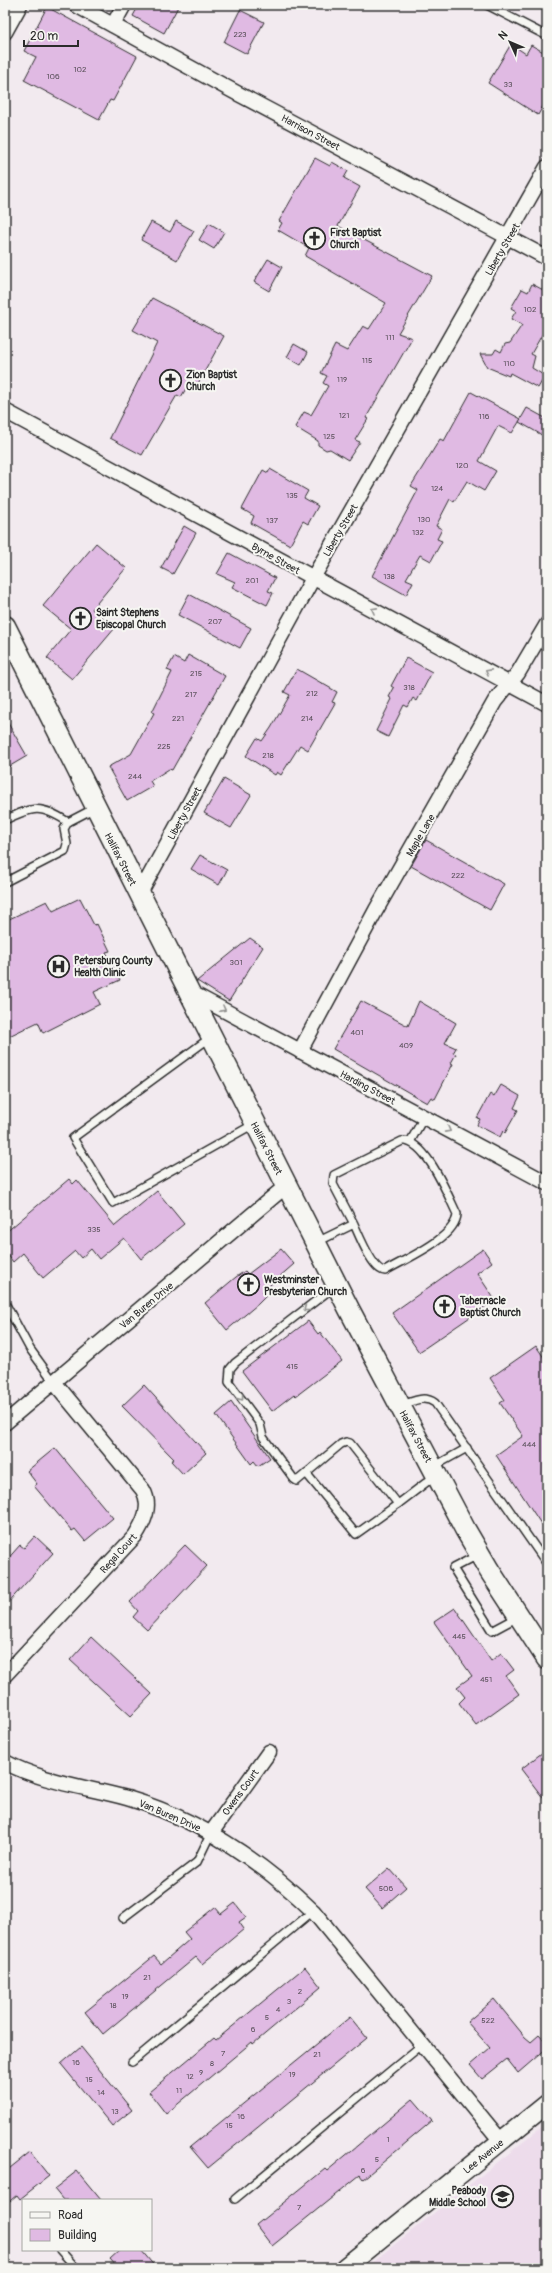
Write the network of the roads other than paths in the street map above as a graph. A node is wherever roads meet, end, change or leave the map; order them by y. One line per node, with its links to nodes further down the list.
1 (20, 5): 6 (street)
2 (76, 5): 5 (street, Harrison Street)
3 (124, 5): 5 (street)
4 (487, 5): 7 (lane)
5 (113, 25): 9 (street, Harrison Street)
6 (5, 32)
7 (547, 36)
8 (547, 167): 9 (street, Liberty Street)
9 (508, 237): 10 (street, Harrison Street); 12 (street, Liberty Street)
10 (547, 258)
11 (5, 411): 12 (street, Byrne Street)
12 (313, 578): 15 (street, Byrne Street, one-way to 12); 21 (street, Liberty Street)
13 (547, 624): 15 (street, Maple Lane)
14 (5, 626): 17 (main road, Halifax Street)
15 (509, 683): 16 (street, Byrne Street); 24 (street, Maple Lane)
16 (547, 704)
17 (95, 808): 19 (lane); 21 (main road, Halifax Street)
18 (5, 820): 19 (lane)
19 (68, 822): 20 (lane)
20 (5, 882)
21 (139, 895): 22 (main road, Halifax Street)
22 (188, 991): 23 (main road, Halifax Street); 24 (street, Harding Street, one-way to 24)
23 (211, 1037): 26 (main road, Halifax Street); 26 (lane)
24 (300, 1050): 25 (street, Harding Street)
25 (424, 1117): 27 (lane); 28 (street, Harding Street, one-way to 28)
26 (255, 1123): 29 (main road, Halifax Street)
27 (410, 1142): 30 (lane); 30 (lane)
28 (547, 1183)
29 (286, 1186): 31 (main road, Halifax Street); 34 (street, Van Buren Drive)
30 (354, 1224): 31 (lane)
31 (315, 1243): 32 (main road, Halifax Street)
32 (337, 1285): 35 (main road, Halifax Street); 39 (lane, one-way to 39)
33 (5, 1303): 34 (lane)
34 (54, 1382): 36 (street, Van Buren Drive); 45 (street, Regal Court)
35 (400, 1406): 37 (lane); 38 (main road, Halifax Street)
36 (5, 1423)
37 (467, 1448): 38 (lane); 42 (lane)
38 (435, 1471): 40 (lane); 41 (main road, Halifax Street)
39 (306, 1473): 40 (lane); 40 (lane)
40 (398, 1504)
41 (480, 1554): 43 (main road, Halifax Street); 43 (lane)
42 (547, 1564)
43 (518, 1617): 44 (main road, Halifax Street)
44 (547, 1659)
45 (5, 1675)
46 (269, 1752): 48 (street, Owens Court)
47 (5, 1762): 48 (street, Van Buren Drive)
48 (211, 1833): 49 (street, Van Buren Drive); 50 (lane)
49 (313, 1911): 51 (street, Van Buren Drive); 52 (lane)
50 (123, 1918)
51 (423, 2044): 54 (street, Van Buren Drive); 55 (lane)
52 (132, 2062)
53 (547, 2104): 54 (street, Lee Avenue)
54 (501, 2141): 58 (street, Lee Avenue)
55 (234, 2199)
56 (61, 2251): 57 (lane)
57 (76, 2268)
58 (344, 2268)

